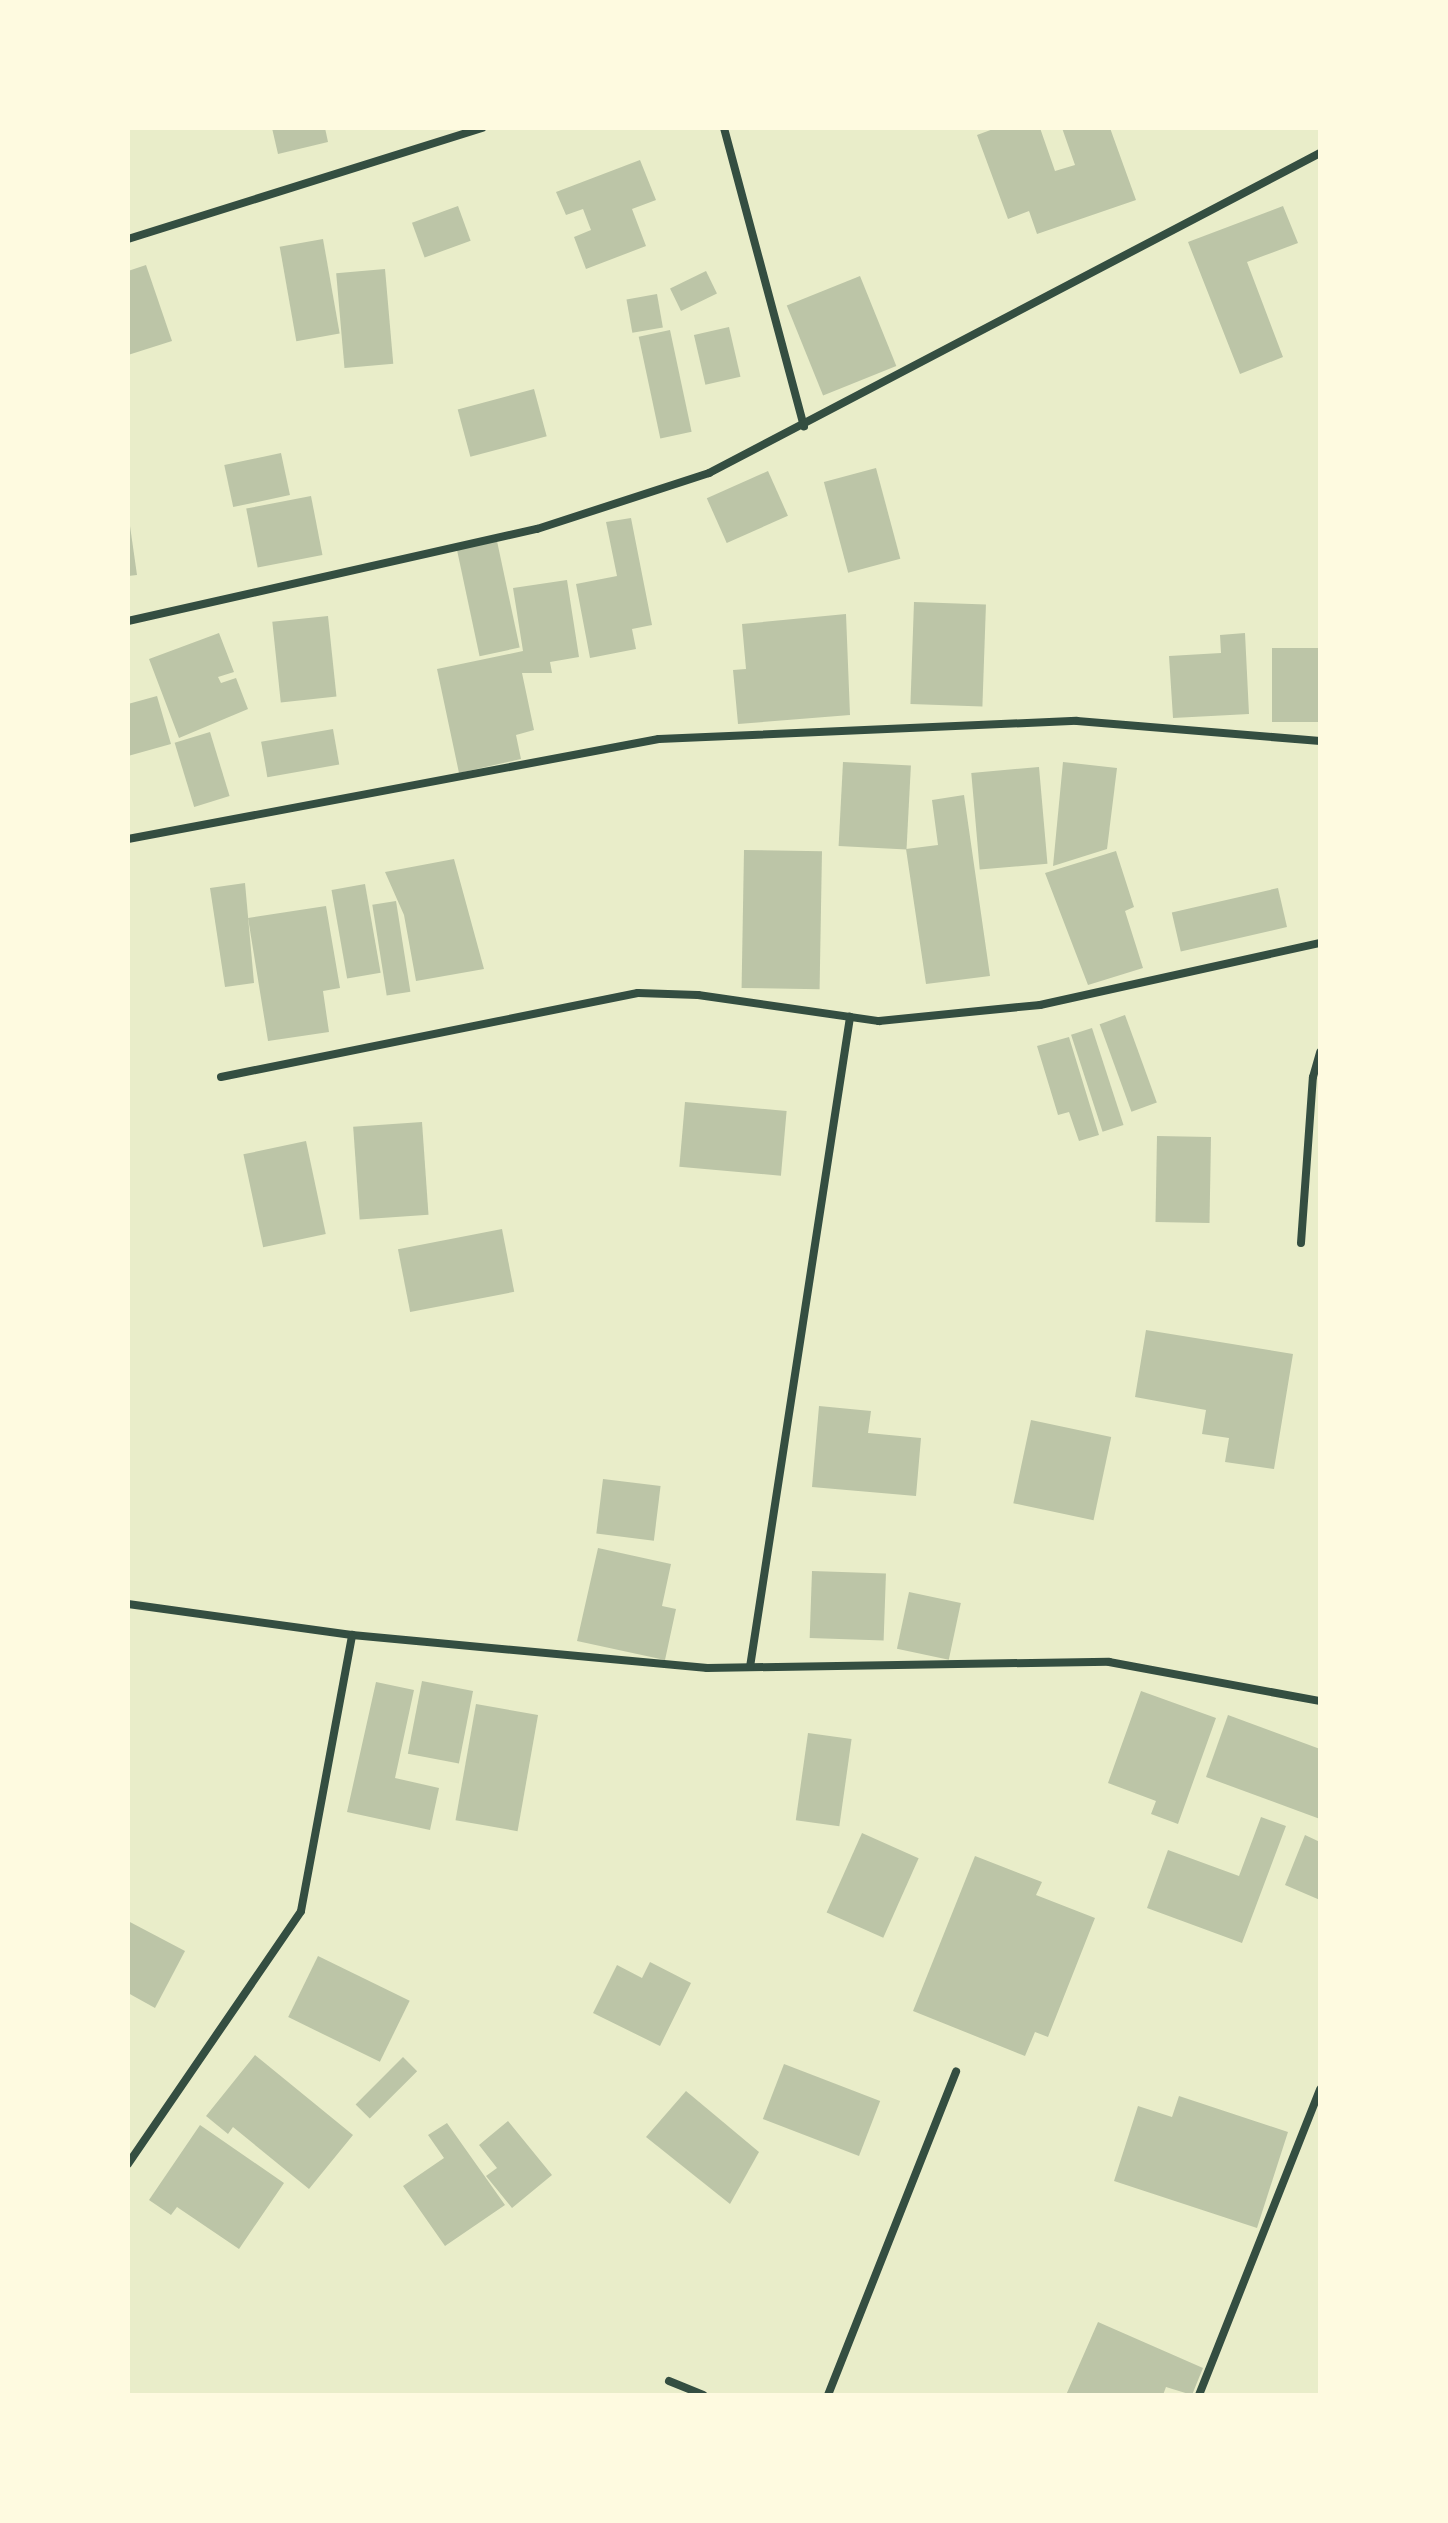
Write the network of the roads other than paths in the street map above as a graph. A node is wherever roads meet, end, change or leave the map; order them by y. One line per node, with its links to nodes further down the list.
1 (482, 128): 4 (street)
2 (724, 128): 5 (street)
3 (1320, 153): 5 (street)
4 (128, 239)
5 (804, 426): 6 (street)
6 (128, 621)
7 (1320, 741): 8 (street)
8 (128, 839)
9 (1320, 943): 10 (street)
10 (850, 1017): 12 (street); 16 (street)
11 (1320, 1052): 13 (street)
12 (221, 1077)
13 (1301, 1243)
14 (128, 1604): 15 (street)
15 (352, 1635): 16 (street); 20 (street)
16 (750, 1667): 17 (street)
17 (1320, 1701)
18 (956, 2071): 23 (street)
19 (1320, 2089): 24 (street)
20 (128, 2164)
21 (669, 2381): 22 (street)
22 (703, 2395)
23 (828, 2395)
24 (1199, 2395)

